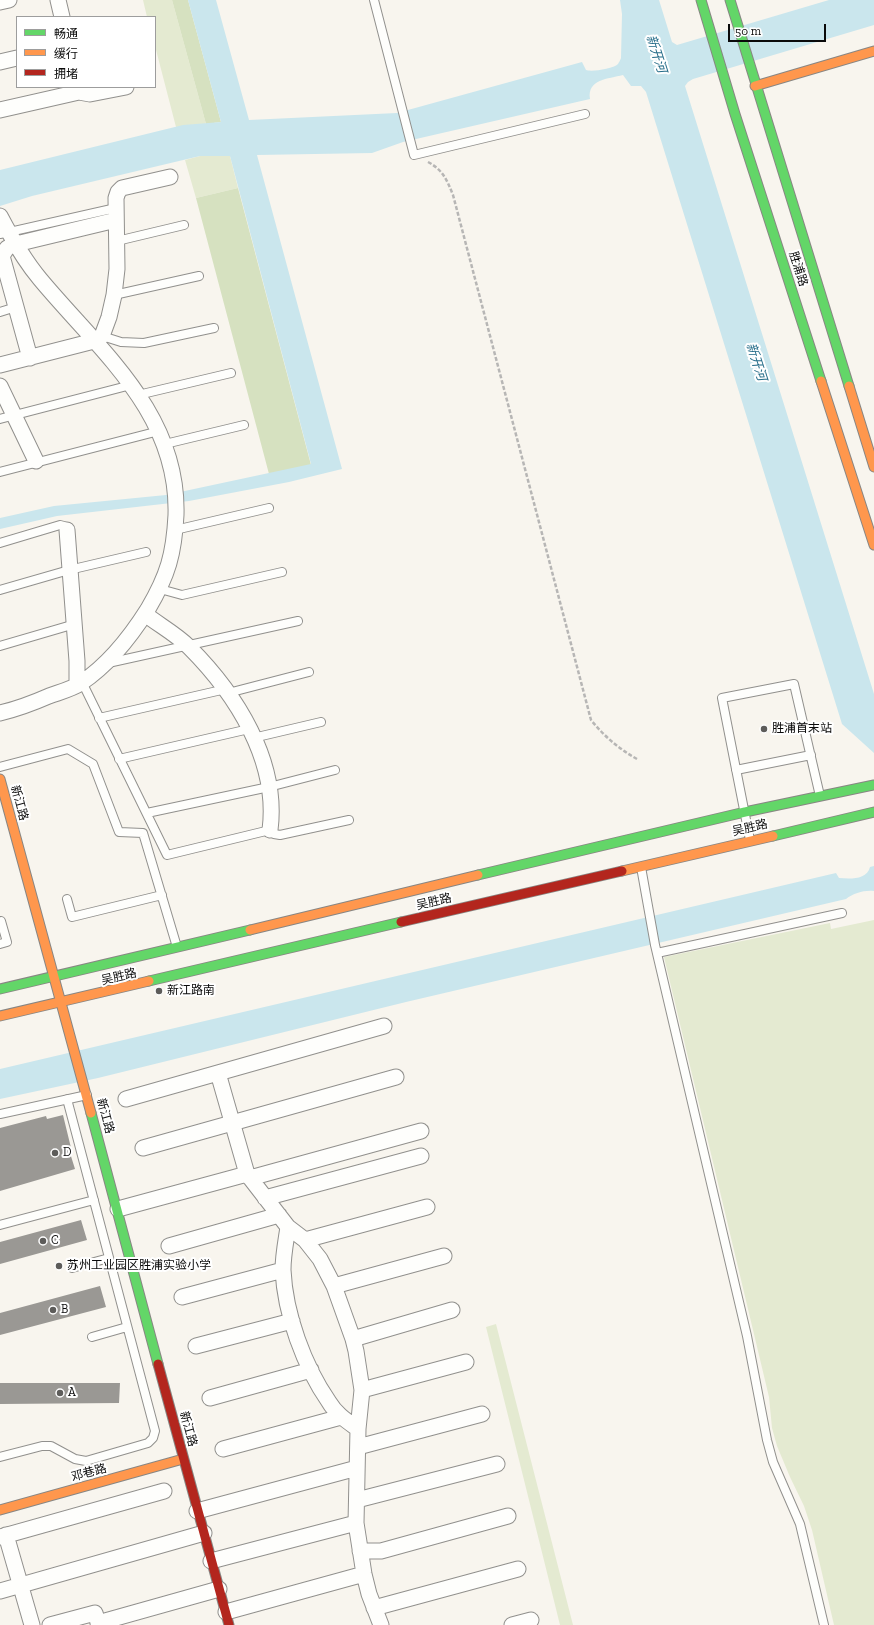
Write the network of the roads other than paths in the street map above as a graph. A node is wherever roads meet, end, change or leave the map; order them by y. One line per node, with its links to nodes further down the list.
1 (9, 0): 6 (street)
2 (58, 0): 7 (street)
3 (374, 0): 15 (lane)
4 (701, 0): 44 (main road, 胜浦路)
5 (730, 0): 11 (main road, 胜浦路)
6 (0, 2)
7 (62, 16)
8 (874, 51): 11 (main road)
9 (16, 58): 10 (street)
10 (0, 62)
11 (756, 86): 38 (main road, 胜浦路)
12 (121, 88): 13 (street)
13 (79, 90): 14 (street)
14 (0, 110)
15 (585, 114)
16 (170, 177): 17 (street)
17 (116, 214): 20 (street); 21 (street)
18 (0, 216): 20 (street)
19 (184, 225): 21 (lane)
20 (8, 237): 22 (street); 28 (street)
21 (116, 241): 24 (street)
22 (1, 257): 25 (street)
23 (199, 276): 24 (lane)
24 (114, 294): 28 (street)
25 (16, 307): 26 (lane); 29 (street)
26 (0, 312)
27 (214, 328): 28 (lane)
28 (98, 339): 29 (street); 33 (street)
29 (30, 358): 30 (street)
30 (0, 365)
31 (231, 373): 33 (lane)
32 (0, 386): 34 (street)
33 (134, 390): 34 (lane); 36 (street)
34 (7, 417): 37 (street)
35 (244, 425): 36 (lane)
36 (162, 438): 37 (lane); 42 (street)
37 (36, 461): 39 (lane)
38 (874, 467)
39 (0, 472)
40 (269, 508): 42 (lane)
41 (67, 530): 43 (lane); 46 (street)
42 (175, 530): 48 (street)
43 (0, 543)
44 (874, 545)
45 (146, 552): 46 (lane)
46 (69, 570): 49 (lane); 52 (street)
47 (282, 572): 48 (lane)
48 (160, 589): 50 (street)
49 (0, 590)
50 (145, 614): 54 (street); 55 (street)
51 (298, 621): 54 (lane)
52 (74, 624): 53 (lane); 57 (street)
53 (0, 646)
54 (188, 646): 55 (lane); 58 (street)
55 (105, 663): 57 (street)
56 (309, 672): 58 (lane)
57 (79, 684): 59 (street); 60 (lane)
58 (227, 691): 60 (lane); 62 (street)
59 (0, 713)
60 (99, 718): 64 (lane)
61 (321, 722): 62 (lane)
62 (251, 733): 64 (lane); 70 (street)
63 (811, 755): 67 (lane); 67 (lane); 71 (lane)
64 (119, 759): 74 (lane)
65 (0, 767): 79 (lane)
66 (335, 770): 70 (lane)
67 (736, 770): 72 (lane)
68 (0, 779): 87 (main road, 新江路)
69 (874, 785): 71 (main road, 吴胜路)
70 (269, 787): 74 (lane); 76 (street)
71 (820, 796): 72 (main road, 吴胜路)
72 (745, 812): 77 (lane); 84 (main road, 吴胜路)
73 (874, 812): 77 (main road, 吴胜路)
74 (147, 813): 76 (lane)
75 (349, 820): 76 (lane)
76 (270, 830)
77 (750, 840): 78 (main road, 吴胜路)
78 (641, 866): 85 (lane); 89 (main road, 吴胜路)
79 (162, 894): 80 (lane); 84 (lane)
80 (67, 899)
81 (842, 913): 85 (lane)
82 (1, 921): 83 (lane)
83 (0, 944)
84 (178, 947): 86 (main road, 吴胜路)
85 (656, 949): 161 (lane)
86 (97, 973): 87 (main road, 吴胜路); 89 (main road)
87 (54, 977): 88 (main road, 吴胜路); 90 (main road, 新江路)
88 (0, 989)
89 (103, 993): 90 (main road, 吴胜路)
90 (62, 1002): 91 (main road, 吴胜路); 95 (main road, 新江路)
91 (0, 1016)
92 (384, 1026): 93 (street)
93 (218, 1073): 97 (street); 99 (street)
94 (396, 1077): 99 (street)
95 (87, 1095): 96 (lane); 107 (main road, 新江路)
96 (67, 1099): 98 (lane); 105 (lane)
97 (126, 1099)
98 (0, 1114)
99 (233, 1124): 101 (street); 103 (street)
100 (421, 1131): 103 (street)
101 (143, 1148)
102 (422, 1156): 104 (street)
103 (249, 1176): 104 (street); 107 (street)
104 (265, 1198): 108 (street)
105 (94, 1200): 109 (lane); 114 (lane)
106 (427, 1207): 111 (street)
107 (118, 1209): 135 (main road, 新江路)
108 (279, 1215): 110 (street); 112 (street)
109 (0, 1225)
110 (288, 1227): 111 (street); 116 (street)
111 (305, 1240): 117 (street)
112 (169, 1246)
113 (444, 1256): 117 (street)
114 (109, 1258): 115 (lane); 121 (lane)
115 (72, 1268)
116 (283, 1270): 118 (street); 120 (street)
117 (334, 1286): 123 (street)
118 (182, 1297)
119 (452, 1310): 123 (street)
120 (292, 1321): 124 (street); 126 (street)
121 (127, 1327): 122 (lane); 134 (lane)
122 (92, 1337)
123 (352, 1339): 127 (street)
124 (196, 1346)
125 (466, 1362): 127 (street)
126 (311, 1370): 128 (street); 130 (street)
127 (362, 1390): 131 (street)
128 (210, 1398)
129 (482, 1414): 132 (street)
130 (341, 1417): 131 (street); 133 (street)
131 (358, 1429): 132 (street)
132 (358, 1447): 137 (street)
133 (223, 1449)
134 (0, 1457)
135 (183, 1459): 140 (main road, 邓巷路); 141 (main road, 新江路)
136 (497, 1464): 139 (street)
137 (357, 1468): 139 (street); 141 (street)
138 (164, 1491): 145 (street)
139 (357, 1500): 143 (street)
140 (0, 1510)
141 (197, 1511): 144 (main road, 新江路)
142 (508, 1516): 146 (street)
143 (356, 1523): 146 (street); 147 (street)
144 (204, 1533): 147 (main road, 新江路); 150 (street)
145 (3, 1536): 150 (street)
146 (360, 1551): 149 (street)
147 (212, 1561): 151 (main road, 新江路)
148 (518, 1569): 153 (street)
149 (364, 1574): 153 (street); 154 (street)
150 (22, 1585): 152 (street); 157 (street)
151 (219, 1589): 154 (main road, 新江路); 156 (street)
152 (0, 1591)
153 (374, 1608): 159 (street)
154 (227, 1618)
155 (531, 1620): 160 (street)
156 (99, 1624): 158 (street)
157 (32, 1625)
158 (50, 1625)
159 (381, 1625)
160 (512, 1625)
161 (824, 1625)

